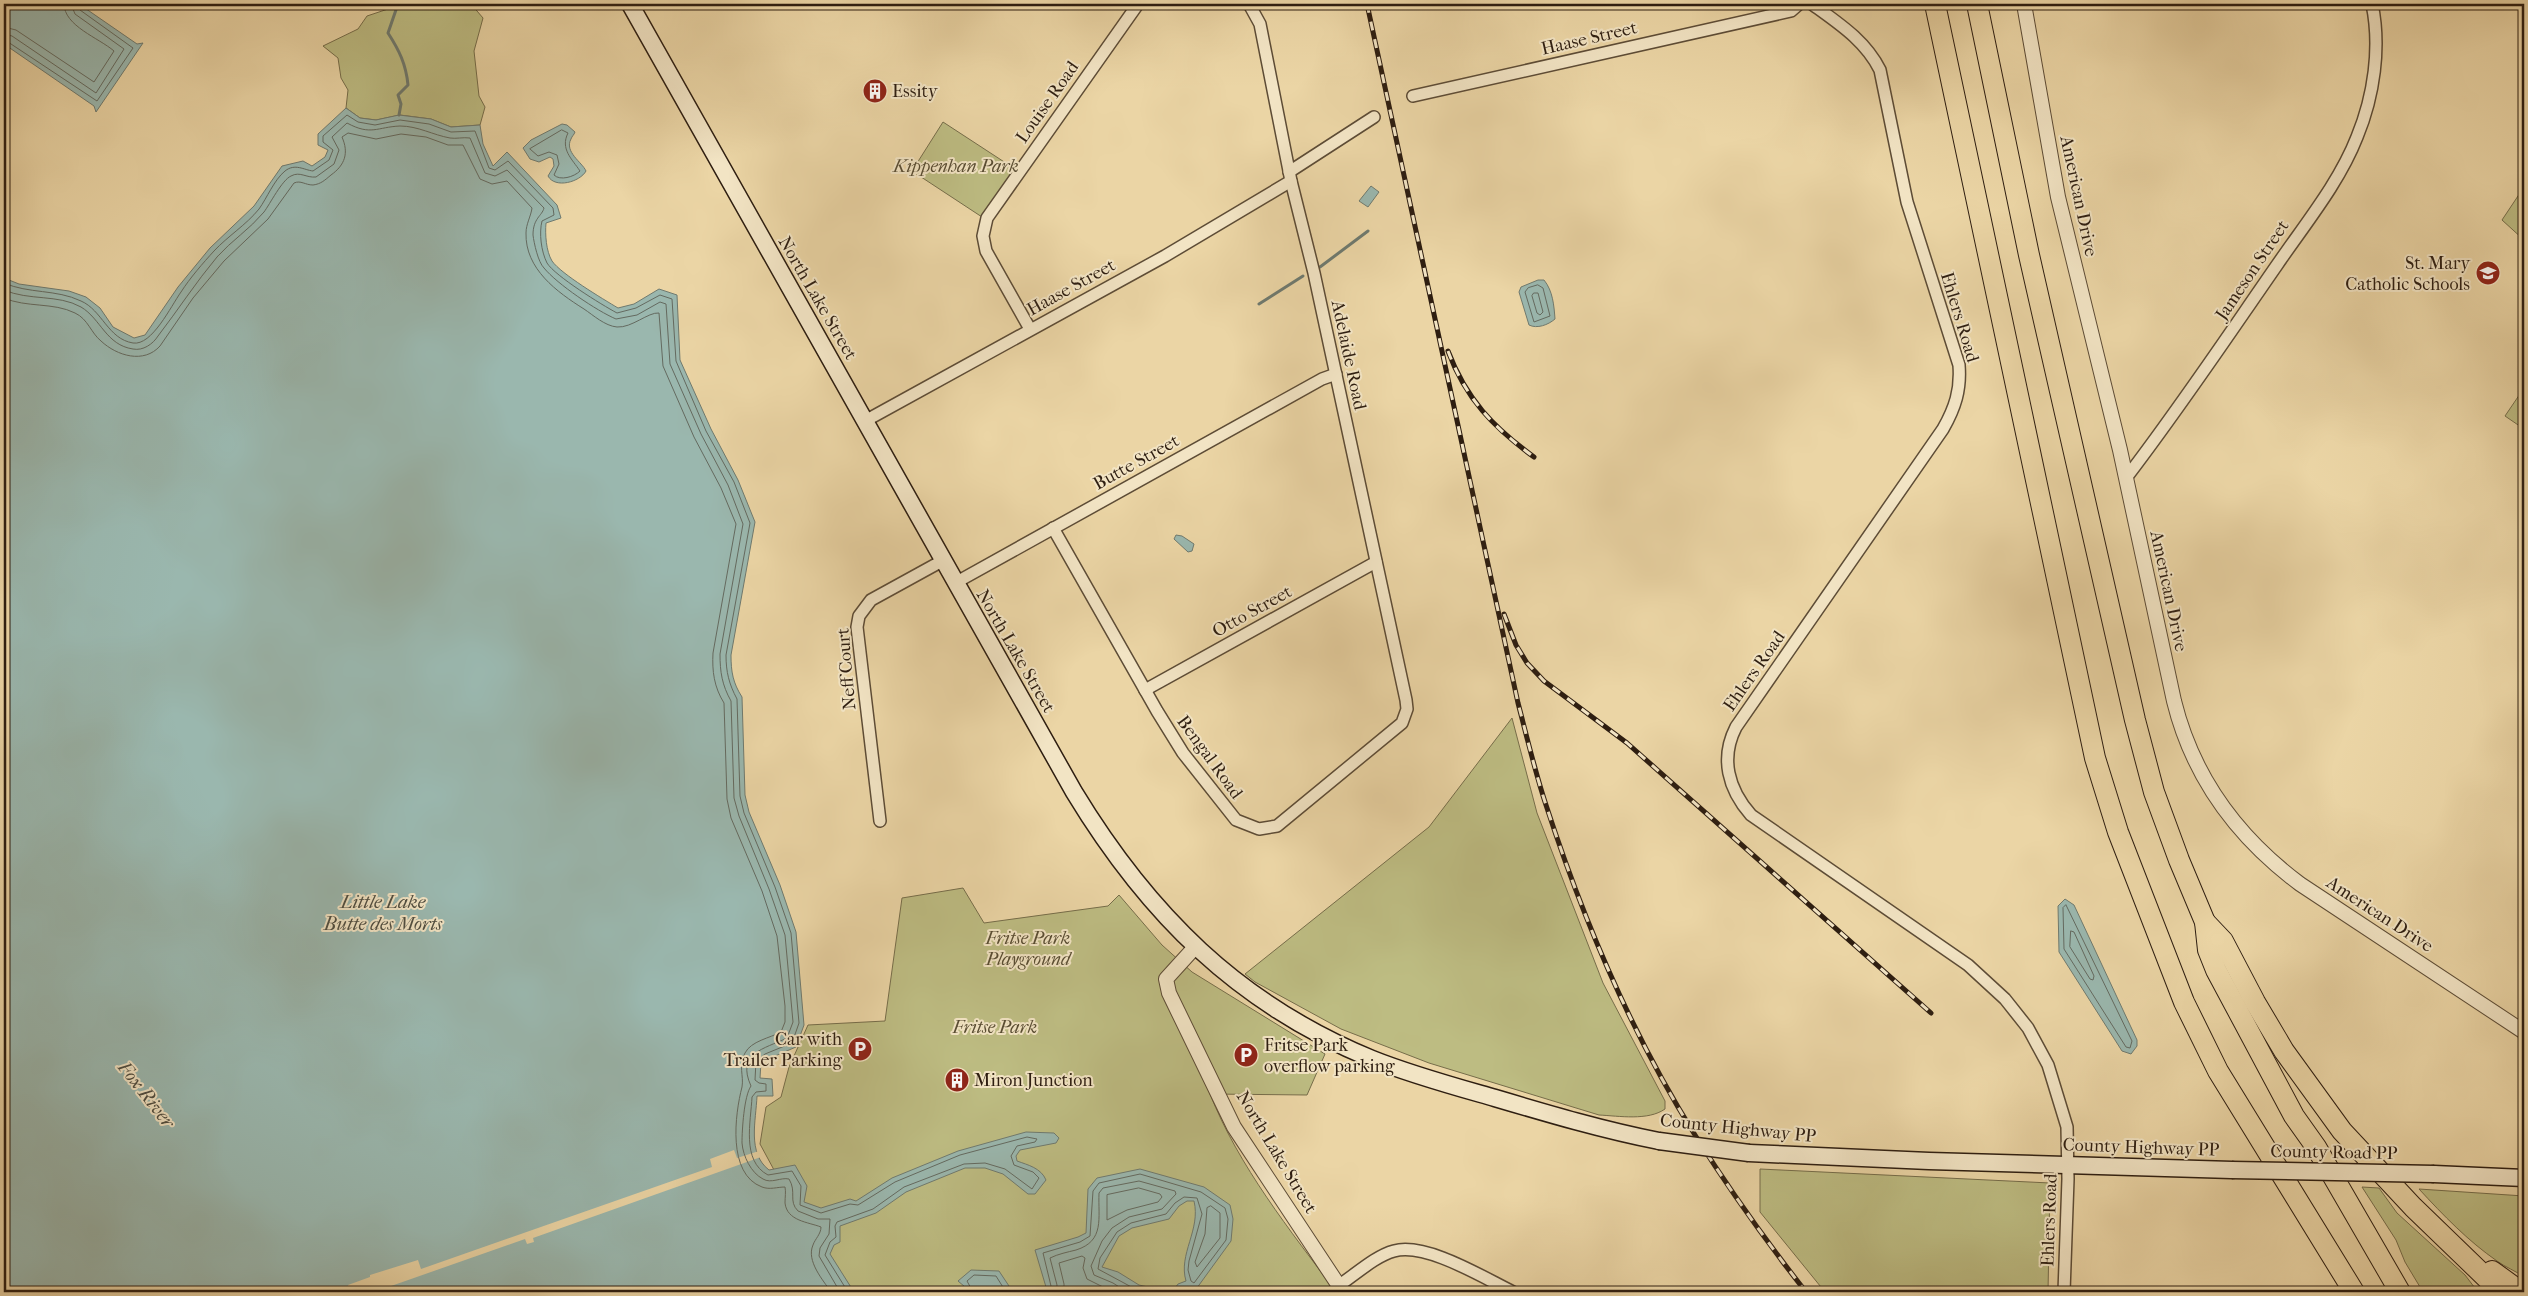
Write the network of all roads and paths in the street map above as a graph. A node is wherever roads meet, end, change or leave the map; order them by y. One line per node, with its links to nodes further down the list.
1 (630, 4): 15 (main road, North Lake Street)
2 (1138, 4): 13 (street, Louise Road)
3 (1249, 4): 12 (street, Adelaide Road)
4 (1799, 4): 10 (street, Haase Street)
5 (1812, 4): 27 (street, Ehlers Road)
6 (1935, 4): 30 (highway)
7 (1977, 4): 24 (highway)
8 (2024, 4): 16 (street, American Drive)
9 (2372, 4): 16 (street, Jameson Street)
10 (1413, 96)
11 (1374, 117): 12 (street, Haase Street)
12 (1290, 176): 13 (street, Haase Street); 14 (street, Adelaide Road)
13 (1030, 329): 15 (street, Haase Street)
14 (1336, 374): 17 (street, Butte Street); 19 (street, Adelaide Road)
15 (865, 421): 18 (main road, North Lake Street)
16 (2126, 478): 26 (street, American Drive)
17 (1053, 528): 20 (street, Butte Street); 21 (street, Bengal Road)
18 (942, 561): 20 (main road, North Lake Street); 23 (street, Neff Court)
19 (1376, 562): 21 (street, Otto Street); 22 (street, Adelaide Road)
20 (954, 583): 25 (main road, North Lake Street)
21 (1145, 690): 22 (street, Bengal Road)
22 (1405, 716)
23 (880, 821)
24 (2205, 922): 31 (highway); 37 (highway)
25 (1196, 946): 27 (main road, County Highway PP, bridge); 32 (street, North Lake Street)
26 (2524, 1032)
27 (2068, 1166): 28 (main road, County Highway PP); 34 (street, Ehlers Road)
28 (2232, 1170): 29 (main road, County Road PP, bridge)
29 (2524, 1178)
30 (2294, 1194): 35 (highway); 36 (highway)
31 (2462, 1254): 38 (highway); 39 (highway)
32 (1340, 1289): 33 (street)
33 (1513, 1292)
34 (2064, 1292)
35 (2338, 1292)
36 (2354, 1292)
37 (2400, 1292)
38 (2501, 1292)
39 (2521, 1292)

